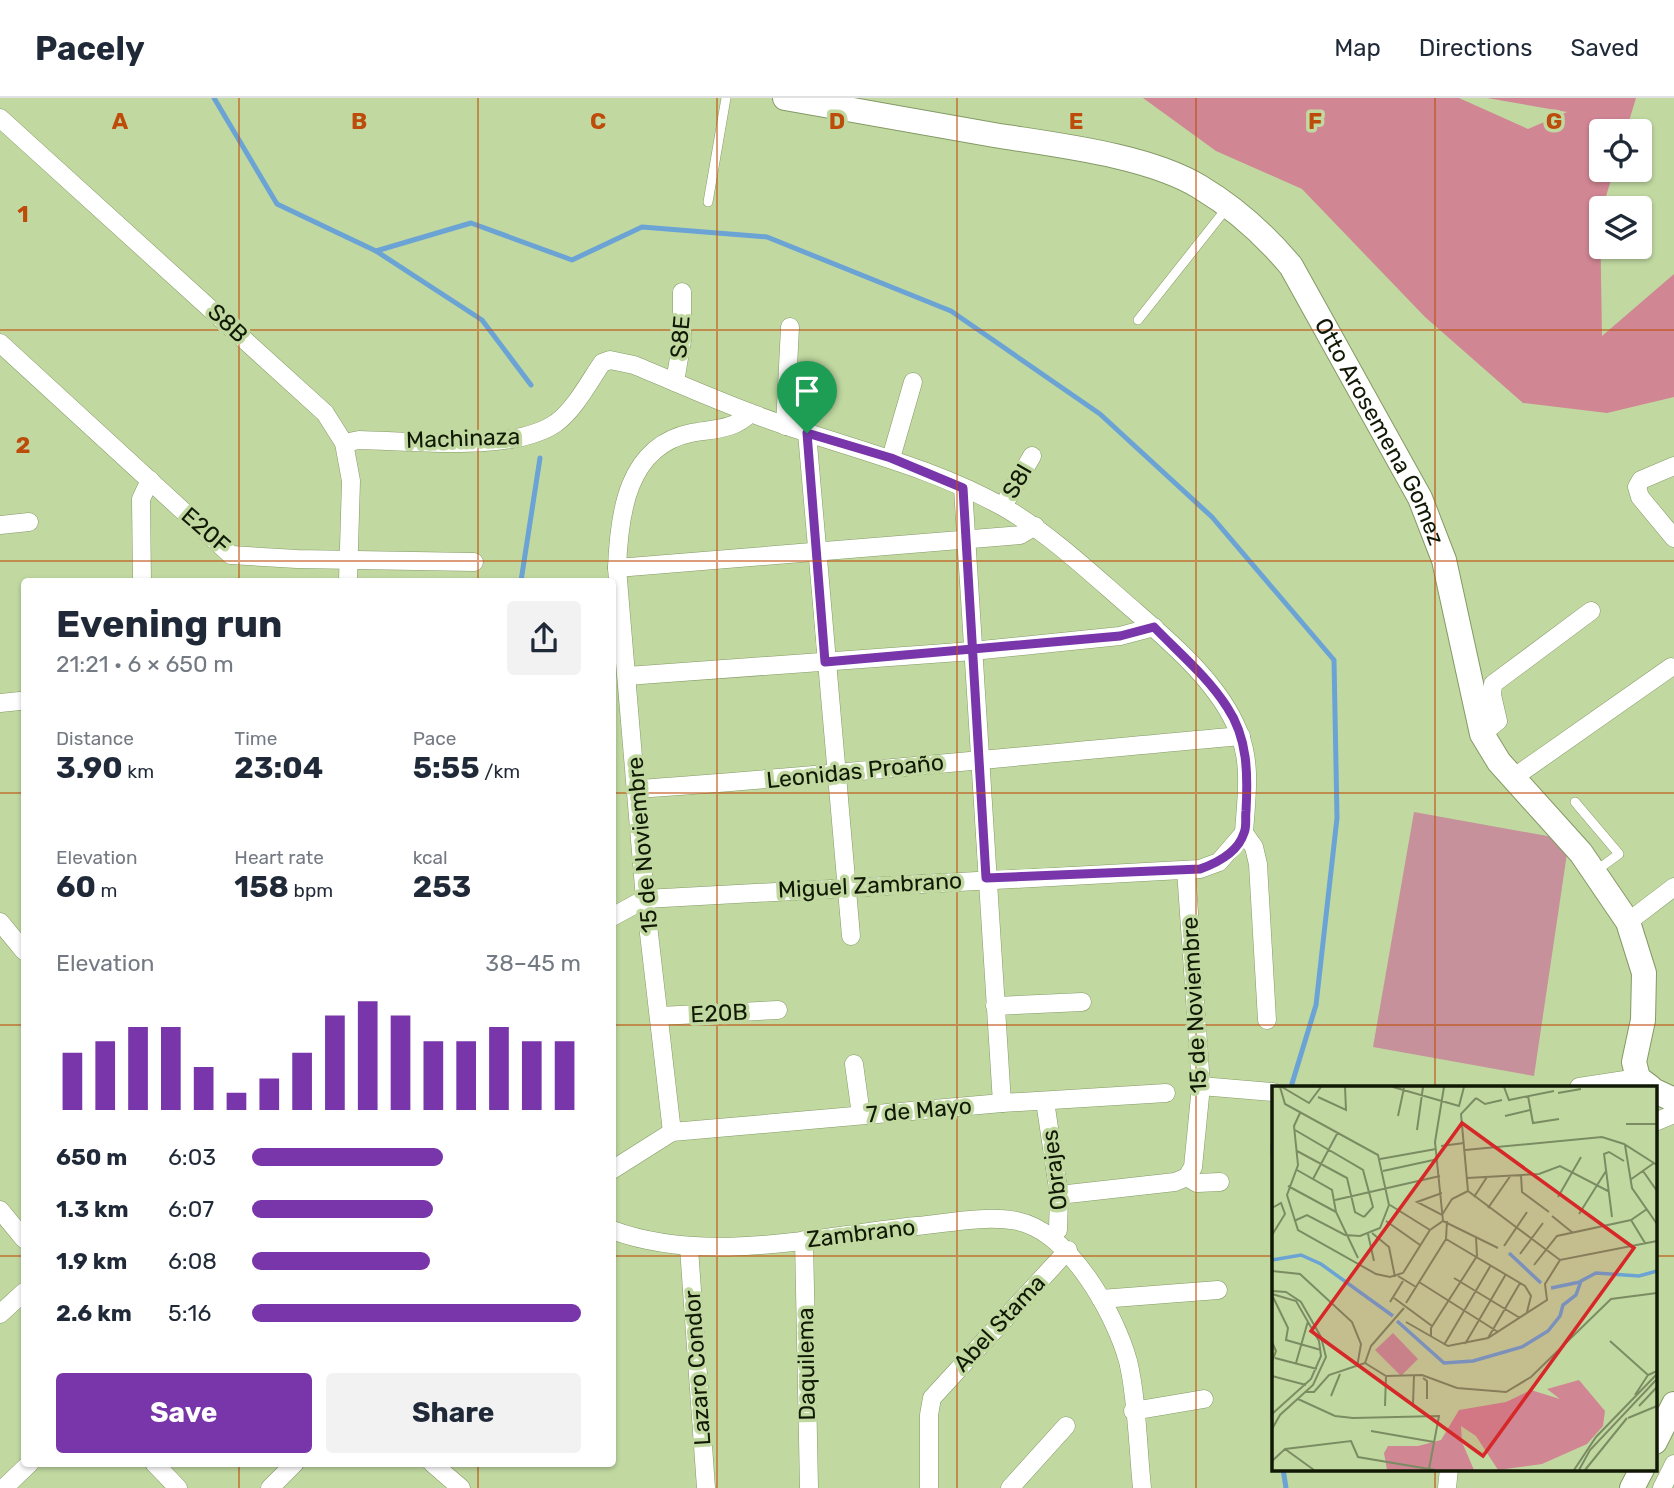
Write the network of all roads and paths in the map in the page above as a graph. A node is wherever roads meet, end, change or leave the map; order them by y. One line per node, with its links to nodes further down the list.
1 (726, 98): 4 (lane)
2 (785, 98): 5 (street, Otto Arosemena Gomez)
3 (0, 118): 15 (street, S8B)
4 (708, 202)
5 (1227, 207): 7 (lane); 41 (street, Otto Arosemena Gomez)
6 (682, 292): 10 (street, S8E)
7 (1138, 320)
8 (790, 327): 13 (street)
9 (0, 343): 19 (street, E20F)
10 (675, 382): 12 (street, Machinaza); 15 (street, Machinaza)
11 (913, 382): 17 (street)
12 (750, 413): 13 (street); 30 (street, 15 de Noviembre)
13 (785, 426): 14 (street)
14 (807, 433): 17 (street); 27 (street)
15 (344, 443): 28 (street, S8B)
16 (1032, 456): 21 (street, S8I)
17 (891, 458): 20 (street)
18 (1674, 466): 25 (street)
19 (150, 480): 28 (street, E20F); 31 (street)
20 (963, 488): 21 (street); 26 (street)
21 (1003, 506): 24 (street)
22 (29, 522): 23 (street)
23 (0, 525)
24 (1035, 526): 26 (street); 34 (street)
25 (1674, 538)
26 (966, 539): 27 (street); 35 (street)
27 (817, 552): 30 (street); 36 (street)
28 (348, 559): 29 (street, E20F); 32 (street, S8B)
29 (474, 562)
30 (617, 568): 38 (street, 15 de Noviembre)
31 (142, 578)
32 (348, 578)
33 (1591, 611): 41 (street)
34 (1154, 627): 35 (street); 42 (street)
35 (973, 651): 36 (street); 43 (street)
36 (825, 662): 38 (street); 44 (street)
37 (1671, 667): 45 (street)
38 (627, 676): 46 (street, 15 de Noviembre)
39 (20, 701): 40 (street)
40 (0, 703)
41 (1482, 734): 45 (street, Otto Arosemena Gomez)
42 (1241, 736): 43 (street, Leonidas Proaño); 48 (street)
43 (979, 759): 44 (street, Leonidas Proaño); 51 (street)
44 (835, 776): 46 (street, Leonidas Proaño); 52 (street)
45 (1513, 778): 50 (street, Otto Arosemena Gomez)
46 (637, 789): 54 (street, 15 de Noviembre)
47 (1575, 802): 50 (lane)
48 (1244, 833): 49 (street, Miguel Zambrano); 64 (street)
49 (1186, 870): 51 (street, Miguel Zambrano); 67 (street, 15 de Noviembre)
50 (1596, 872): 57 (street, Otto Arosemena Gomez)
51 (986, 878): 52 (street, Miguel Zambrano); 61 (street)
52 (846, 887): 54 (street, Miguel Zambrano); 58 (street)
53 (1674, 887): 57 (street)
54 (645, 899): 55 (street, Miguel Zambrano); 63 (street, 15 de Noviembre)
55 (616, 915)
56 (0, 922): 59 (street)
57 (1628, 922): 66 (street, Otto Arosemena Gomez)
58 (850, 936)
59 (21, 947)
60 (1082, 1002): 61 (street)
61 (995, 1006): 74 (street)
62 (778, 1010): 63 (street, E20B)
63 (660, 1016): 78 (street, 15 de Noviembre)
64 (1267, 1020)
65 (854, 1064): 76 (street)
66 (1638, 1084): 68 (street)
67 (1201, 1086): 69 (street); 80 (street, 15 de Noviembre)
68 (1599, 1086)
69 (1272, 1092)
70 (1656, 1092): 72 (street)
71 (1166, 1093): 73 (street, 7 de Mayo)
72 (1674, 1100)
73 (1045, 1101): 74 (street, 7 de Mayo); 82 (street, Obrajes)
74 (1002, 1104): 76 (street, 7 de Mayo)
75 (1674, 1114): 77 (street)
76 (861, 1115): 78 (street, 7 de Mayo)
77 (1656, 1122)
78 (672, 1132): 79 (street)
79 (616, 1167)
80 (1187, 1177): 81 (street); 82 (street)
81 (1220, 1182)
82 (1059, 1195): 86 (street, Obrajes)
83 (0, 1210): 85 (street)
84 (616, 1231): 88 (street, Zambrano)
85 (21, 1236)
86 (1052, 1236): 87 (street, Zambrano); 89 (street, Zambrano)
87 (804, 1240): 88 (street, Zambrano); 111 (street, Daquilema)
88 (689, 1248): 110 (street, Lazaro Condor)
89 (1068, 1250): 92 (street, Zambrano); 112 (street, Abel Stama)
90 (1218, 1290): 92 (street)
91 (21, 1295): 93 (street)
92 (1101, 1299): 96 (street, Zambrano)
93 (0, 1314)
94 (1204, 1399): 96 (street)
95 (1674, 1404): 98 (street)
96 (1133, 1411): 114 (street, Zambrano)
97 (1066, 1426): 113 (street)
98 (1656, 1440)
99 (1674, 1464): 117 (street)
100 (26, 1467): 107 (street)
101 (158, 1467): 108 (street)
102 (292, 1467): 106 (street)
103 (437, 1467): 109 (street)
104 (1449, 1470): 115 (street)
105 (1642, 1470): 116 (street)
106 (279, 1485)
107 (4, 1488)
108 (178, 1488)
109 (461, 1488)
110 (706, 1488)
111 (809, 1488)
112 (929, 1488)
113 (1010, 1488)
114 (1142, 1488)
115 (1447, 1488)
116 (1633, 1488)
117 (1662, 1488)

